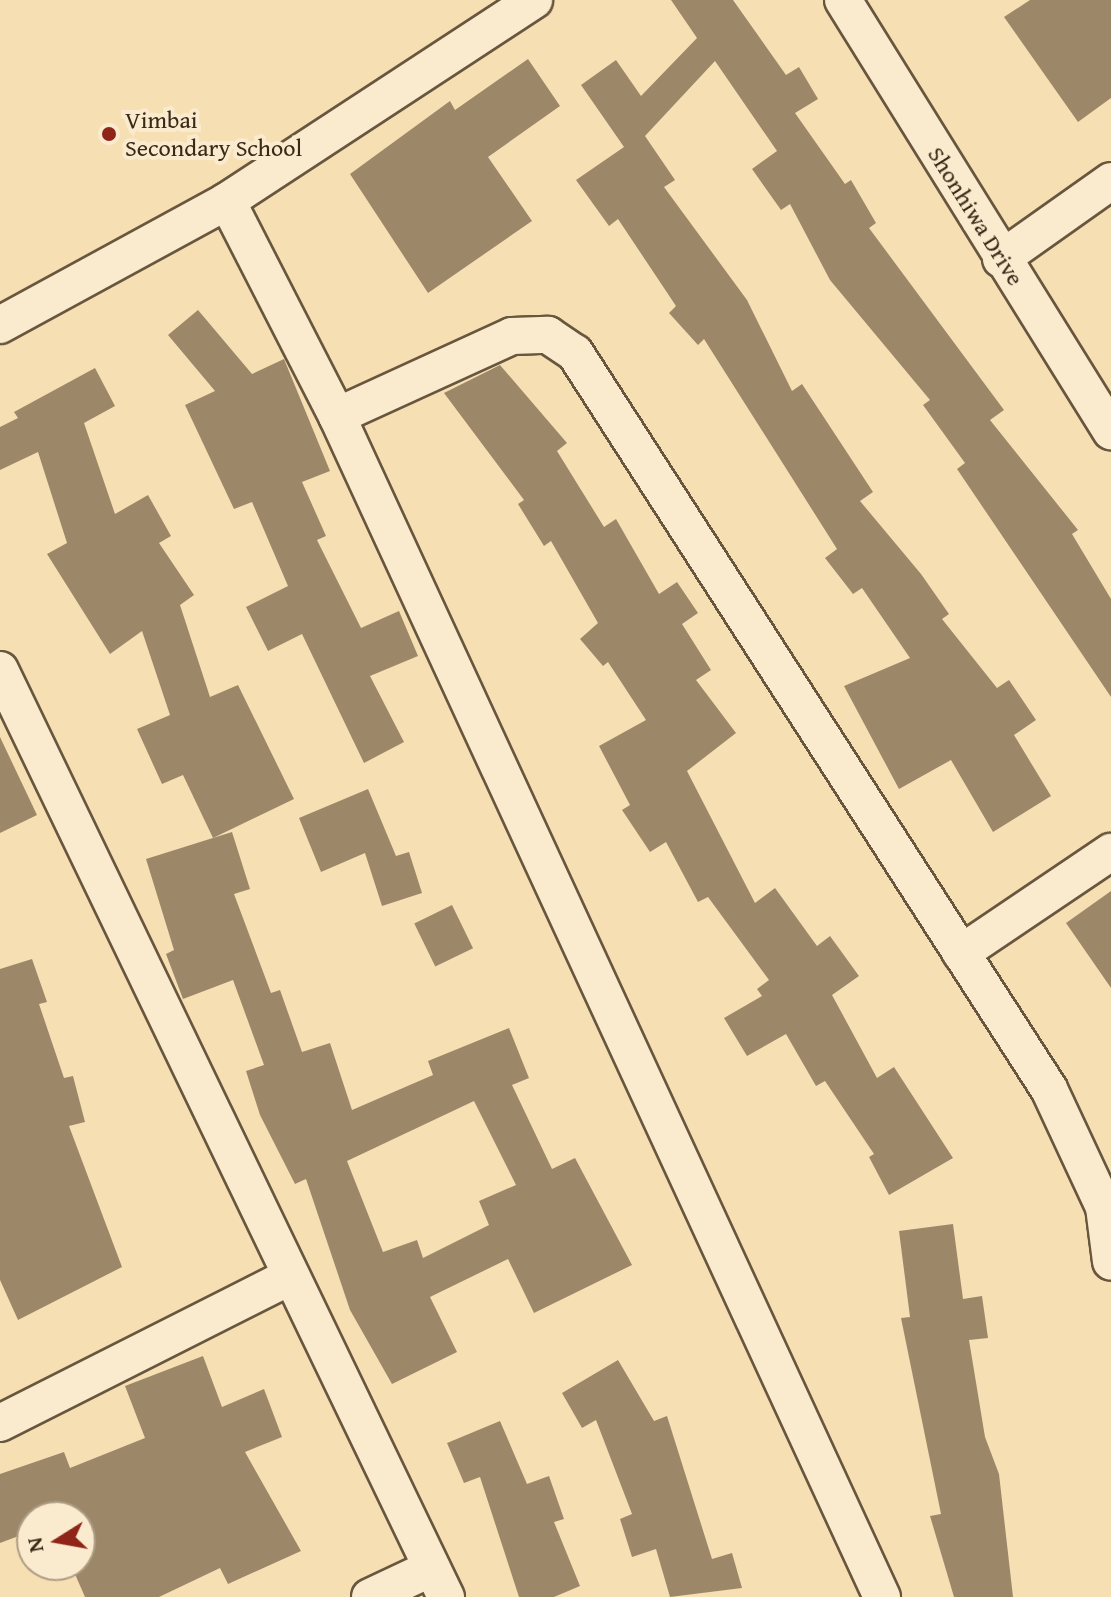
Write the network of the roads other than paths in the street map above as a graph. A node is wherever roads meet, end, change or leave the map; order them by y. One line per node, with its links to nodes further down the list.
1 (534, 0): 4 (street)
2 (843, 0): 5 (street, Shonhiwa Drive)
3 (1111, 181): 5 (street)
4 (227, 201): 6 (street); 7 (street)
5 (1001, 259): 8 (street, Shonhiwa Drive)
6 (0, 325)
7 (337, 416): 11 (street); 17 (street)
8 (1111, 431)
9 (0, 670): 13 (street)
10 (1111, 852): 11 (street)
11 (961, 953): 12 (street)
12 (1111, 1262)
13 (287, 1278): 14 (street); 15 (street)
14 (0, 1423)
15 (439, 1582): 16 (street)
16 (370, 1597)
17 (882, 1597)

